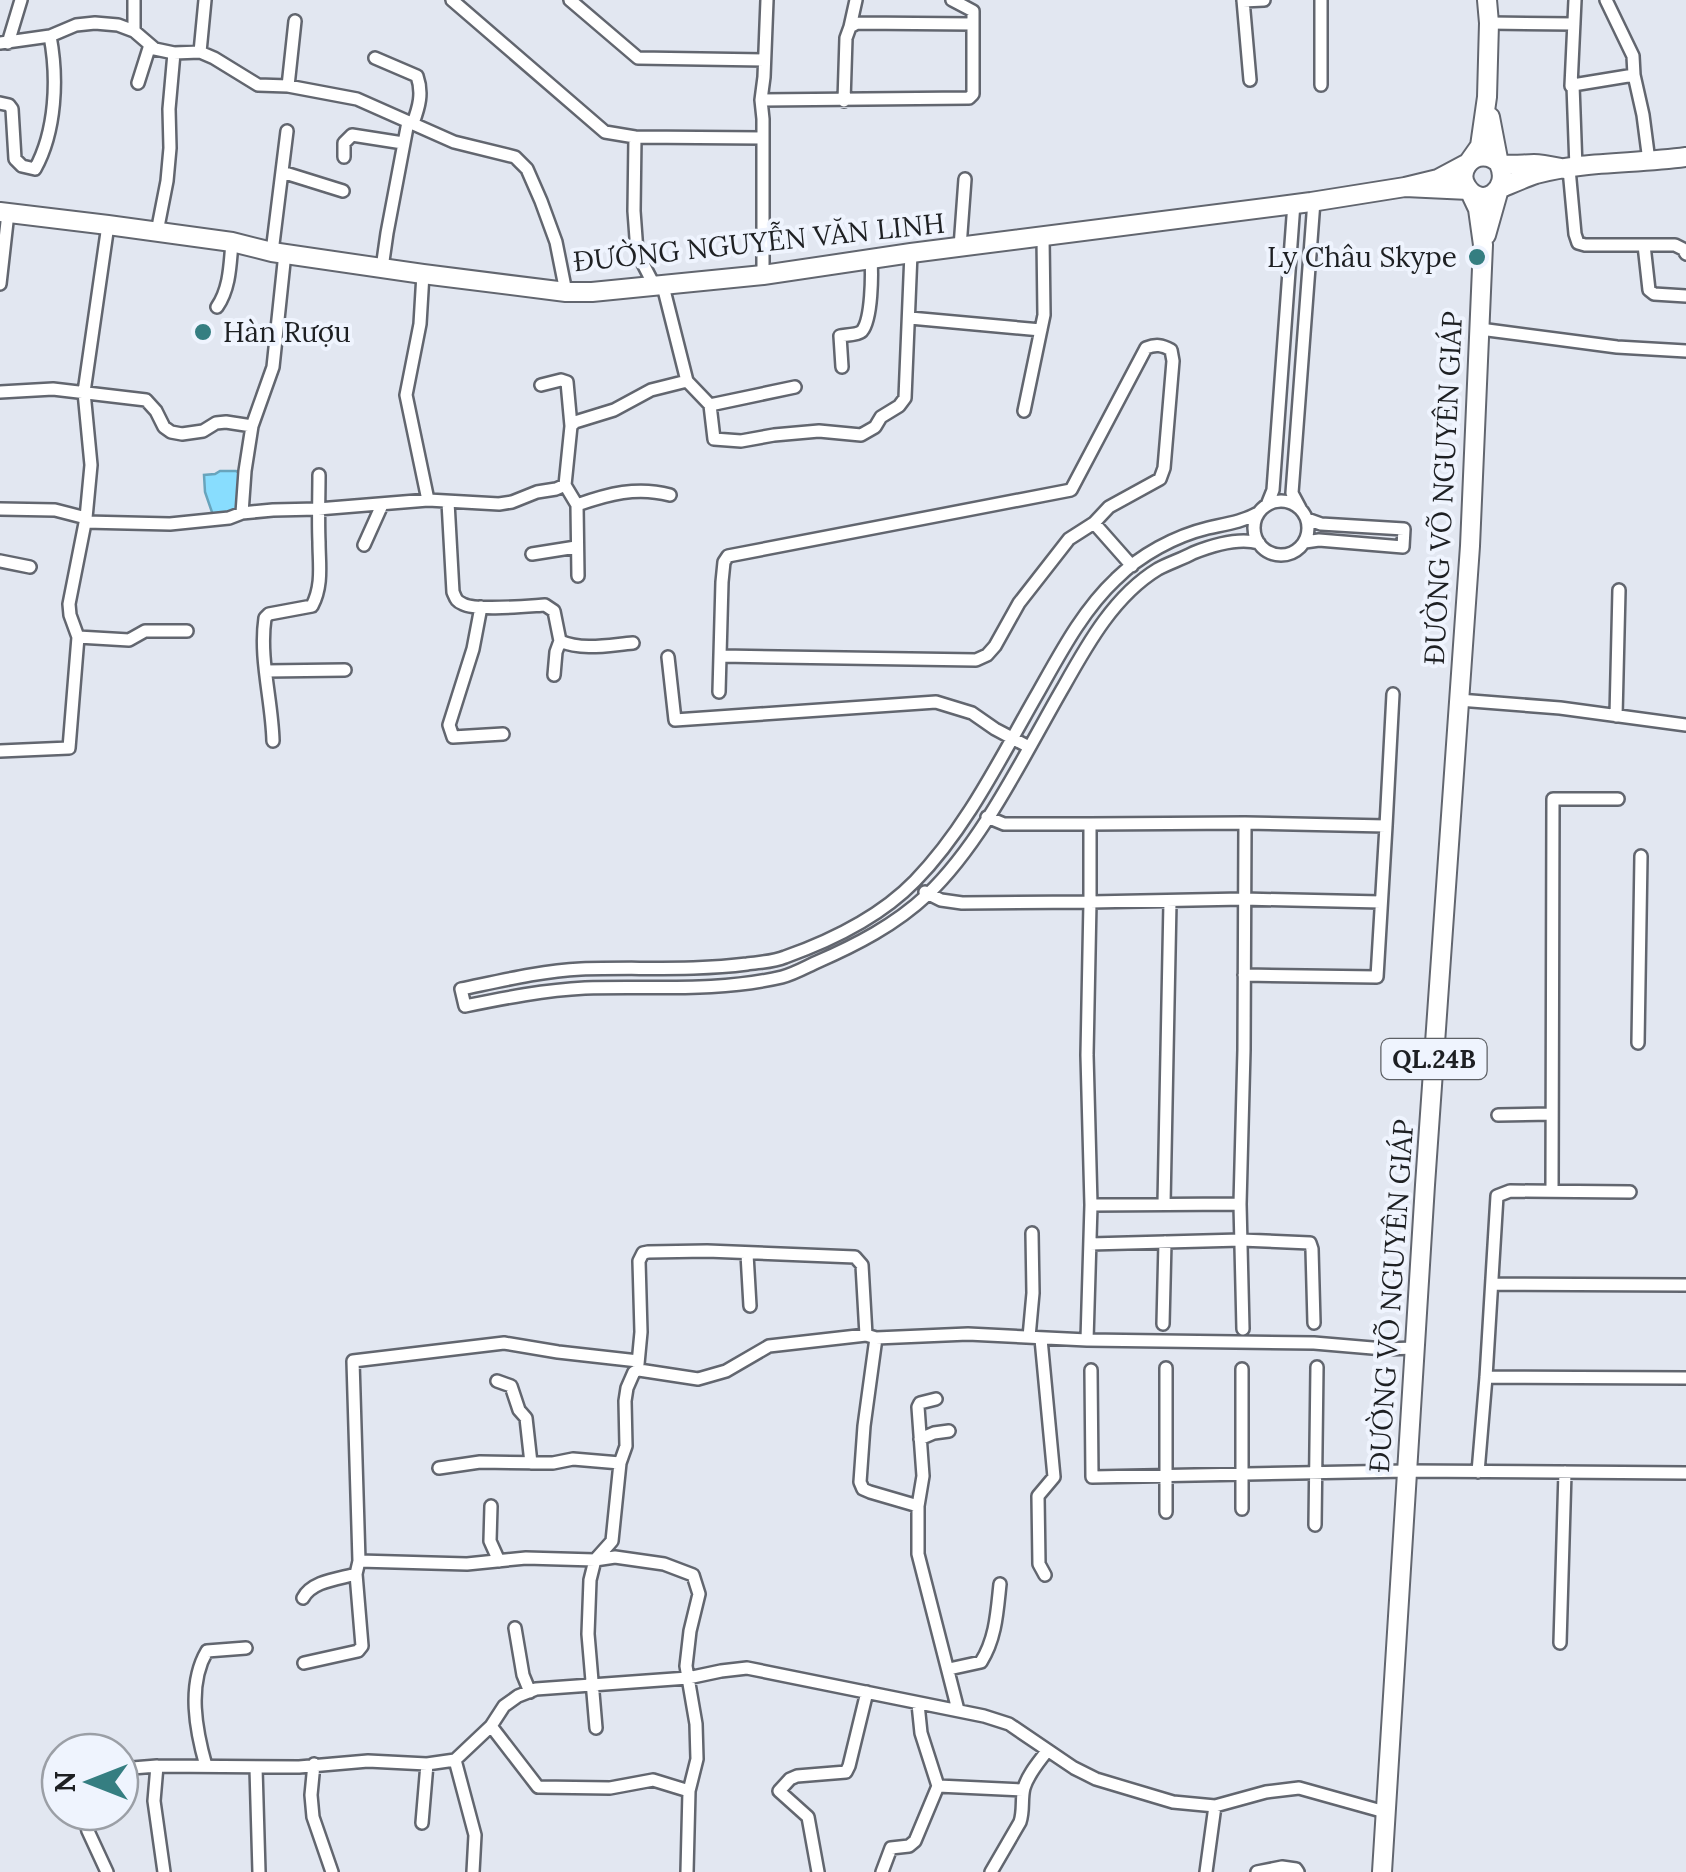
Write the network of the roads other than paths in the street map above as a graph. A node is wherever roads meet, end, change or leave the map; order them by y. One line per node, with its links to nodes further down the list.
1 (20, 0): 22 (street)
2 (134, 0): 20 (street)
3 (205, 0): 24 (street)
4 (452, 0): 40 (street)
5 (570, 0): 27 (street)
6 (767, 0): 27 (street)
7 (856, 0): 19 (street)
8 (952, 0): 17 (street)
9 (1243, 0): 10 (street); 29 (street)
10 (1264, 0)
11 (1321, 0): 31 (street)
12 (1487, 0): 16 (main road)
13 (1576, 0): 18 (street)
14 (1606, 0): 28 (street)
15 (295, 21): 32 (street)
16 (1489, 23): 18 (street); 34 (main road)
17 (974, 24): 19 (street); 36 (street)
18 (1574, 24): 33 (street)
19 (850, 27): 36 (street)
20 (134, 31): 21 (street); 23 (street)
21 (50, 36): 22 (street); 37 (street)
22 (4, 43)
23 (150, 45): 25 (street); 30 (street)
24 (200, 52): 25 (street); 32 (street)
25 (174, 53): 59 (street)
26 (375, 58): 38 (street)
27 (764, 60): 35 (street)
28 (1634, 75): 33 (street); 45 (street)
29 (1250, 80)
30 (138, 83)
31 (1321, 84)
32 (288, 86): 38 (street)
33 (1573, 86): 48 (street)
34 (1487, 97): 46 (main road); 47 (main road)
35 (761, 100): 36 (street); 41 (street)
36 (844, 100)
37 (0, 103)
38 (410, 122): 42 (street); 74 (street)
39 (288, 131): 49 (street)
40 (634, 137): 41 (street); 73 (street)
41 (762, 138): 71 (street)
42 (403, 143): 43 (street); 69 (street)
43 (344, 156)
44 (1686, 156): 45 (main road)
45 (1657, 160): 48 (main road)
46 (1468, 163): 47 (main road); 51 (main road, ĐƯỜNG NGUYỄN VĂN LINH); 53 (main road)
47 (1499, 164): 48 (main road); 52 (main road)
48 (1570, 169): 52 (main road); 63 (street)
49 (282, 172): 54 (street); 65 (street)
50 (965, 178): 64 (street)
51 (1405, 187): 53 (main road, ĐƯỜNG NGUYỄN VĂN LINH); 55 (main road, ĐƯỜNG NGUYỄN VĂN LINH)
52 (1499, 188): 53 (main road); 62 (main road, ĐƯỜNG VÕ NGUYÊN GIÁP)
53 (1469, 190): 62 (main road, ĐƯỜNG VÕ NGUYÊN GIÁP)
54 (343, 191)
55 (1314, 201): 56 (main road, ĐƯỜNG NGUYỄN VĂN LINH); 78 (street)
56 (1294, 203): 60 (main road, ĐƯỜNG NGUYỄN VĂN LINH); 76 (street)
57 (4, 213): 58 (main road, ĐƯỜNG NGUYỄN VĂN LINH); 72 (street)
58 (108, 224): 59 (main road, ĐƯỜNG NGUYỄN VĂN LINH); 88 (street)
59 (157, 232): 61 (main road, ĐƯỜNG NGUYỄN VĂN LINH)
60 (1044, 237): 64 (main road, ĐƯỜNG NGUYỄN VĂN LINH); 81 (street)
61 (232, 242): 65 (main road, ĐƯỜNG NGUYỄN VĂN LINH); 77 (street)
62 (1484, 245): 80 (main road, ĐƯỜNG VÕ NGUYÊN GIÁP / QL.24B)
63 (1644, 245): 67 (street); 75 (street)
64 (960, 248): 66 (main road, ĐƯỜNG NGUYỄN VĂN LINH)
65 (278, 252): 69 (main road, ĐƯỜNG NGUYỄN VĂN LINH); 91 (street)
66 (910, 253): 68 (main road, ĐƯỜNG NGUYỄN VĂN LINH); 79 (street)
67 (1686, 254)
68 (871, 259): 71 (main road, ĐƯỜNG NGUYỄN VĂN LINH); 83 (street)
69 (382, 268): 70 (main road, ĐƯỜNG NGUYỄN VĂN LINH)
70 (424, 274): 74 (main road, ĐƯỜNG NGUYỄN VĂN LINH); 96 (street)
71 (763, 274): 73 (main road, ĐƯỜNG NGUYỄN VĂN LINH)
72 (0, 284)
73 (659, 287): 74 (main road, ĐƯỜNG NGUYỄN VĂN LINH); 84 (street)
74 (566, 292)
75 (1686, 296)
76 (1287, 306): 78 (street); 102 (street)
77 (217, 307)
78 (1306, 308): 100 (street)
79 (910, 318): 81 (street); 89 (street)
80 (1480, 329): 82 (street); 132 (main road, ĐƯỜNG VÕ NGUYÊN GIÁP / QL.24B)
81 (1041, 330): 90 (street)
82 (1686, 350)
83 (842, 367)
84 (687, 381): 89 (street); 92 (street)
85 (541, 385): 92 (street)
86 (795, 387): 89 (street)
87 (0, 392): 88 (street)
88 (84, 392): 91 (street); 105 (street)
89 (710, 405)
90 (1024, 411)
91 (252, 426): 104 (street)
92 (572, 426): 94 (street)
93 (319, 475): 103 (street)
94 (565, 485): 97 (street); 99 (street)
95 (670, 495): 99 (street)
96 (428, 500): 97 (street); 98 (street)
97 (448, 502): 120 (street)
98 (382, 505): 103 (street); 110 (street)
99 (577, 505): 111 (street)
100 (1300, 508): 102 (street); 106 (street)
101 (0, 509): 105 (street)
102 (1263, 509): 109 (street); 114 (street)
103 (318, 510): 104 (street); 128 (street)
104 (242, 514): 105 (street)
105 (86, 520): 122 (street)
106 (1307, 520): 108 (street); 108 (street)
107 (1094, 522): 114 (street); 125 (street); 125 (street)
108 (1305, 542): 109 (street)
109 (1259, 543): 119 (street)
110 (364, 545)
111 (576, 547): 112 (street); 116 (street)
112 (532, 554)
113 (0, 556): 115 (street)
114 (1132, 566): 117 (street)
115 (30, 567)
116 (578, 576)
117 (1108, 587): 119 (street); 136 (street)
118 (1620, 590): 133 (street)
119 (1120, 601): 138 (street)
120 (481, 607): 123 (street); 135 (street)
121 (187, 631): 122 (street)
122 (78, 637): 139 (street)
123 (560, 641): 124 (street); 129 (street)
124 (633, 643)
125 (721, 656): 130 (street)
126 (668, 658): 136 (street)
127 (345, 670): 128 (street)
128 (266, 671): 137 (street)
129 (554, 676)
130 (719, 692)
131 (1393, 694): 144 (street)
132 (1459, 700): 133 (street); 175 (main road, ĐƯỜNG VÕ NGUYÊN GIÁP / QL.24B)
133 (1616, 716): 134 (street)
134 (1686, 725)
135 (503, 734)
136 (1012, 738): 138 (street); 146 (street)
137 (273, 741)
138 (1029, 746): 141 (street)
139 (0, 752)
140 (1618, 799): 154 (street)
141 (988, 817): 143 (street); 147 (street)
142 (1244, 823): 143 (street); 144 (street); 148 (street)
143 (1090, 824): 149 (street)
144 (1386, 826): 151 (street)
145 (1640, 856): 153 (street)
146 (914, 883): 147 (street); 147 (street)
147 (928, 894): 149 (street)
148 (1243, 898): 150 (street); 151 (street); 152 (street)
149 (1090, 902): 150 (street); 160 (street)
150 (1170, 902): 158 (street)
151 (1381, 902): 152 (street)
152 (1244, 975): 159 (street)
153 (1638, 1043)
154 (1552, 1114): 155 (street); 156 (street)
155 (1498, 1115)
156 (1552, 1191): 157 (street); 166 (street)
157 (1630, 1192)
158 (1164, 1204): 159 (street); 160 (street)
159 (1240, 1204): 162 (street)
160 (1091, 1205): 164 (street)
161 (1032, 1233): 173 (street)
162 (1241, 1240): 163 (street); 169 (street); 171 (street)
163 (1165, 1242): 164 (street); 170 (street)
164 (1090, 1244): 174 (street)
165 (747, 1254): 168 (street); 172 (street); 176 (street)
166 (1492, 1284): 167 (street); 181 (street)
167 (1686, 1285)
168 (750, 1306)
169 (1314, 1323)
170 (1164, 1324)
171 (1243, 1329)
172 (871, 1336): 173 (street); 176 (street); 198 (street)
173 (1035, 1338): 174 (street); 205 (street)
174 (1088, 1340): 175 (street)
175 (1415, 1348): 190 (main road, ĐƯỜNG VÕ NGUYÊN GIÁP / QL.24B)
176 (638, 1365): 188 (street); 204 (street)
177 (1317, 1366): 193 (street)
178 (1166, 1368): 196 (street)
179 (1091, 1370): 196 (street)
180 (1242, 1370): 195 (street)
181 (1486, 1377): 182 (street); 191 (street)
182 (1686, 1378)
183 (498, 1382): 187 (street)
184 (936, 1399): 186 (street)
185 (949, 1431): 186 (street)
186 (920, 1439): 198 (street)
187 (531, 1462): 188 (street); 189 (street)
188 (620, 1463): 202 (street)
189 (439, 1468)
190 (1407, 1471): 191 (street); 193 (street); 233 (main road, ĐƯỜNG VÕ NGUYÊN GIÁP / QL.24B)
191 (1478, 1472): 192 (street)
192 (1565, 1472): 194 (street); 209 (street)
193 (1316, 1473): 195 (street); 201 (street)
194 (1686, 1473)
195 (1242, 1474): 196 (street); 199 (street)
196 (1166, 1475): 200 (street)
197 (490, 1506): 203 (street)
198 (918, 1506): 212 (street)
199 (1242, 1509)
200 (1166, 1512)
201 (1316, 1525)
202 (595, 1560): 203 (street); 213 (street); 214 (street)
203 (499, 1561): 204 (street)
204 (358, 1568): 207 (street); 211 (street)
205 (1045, 1575)
206 (1000, 1584): 212 (street)
207 (302, 1598)
208 (516, 1628): 215 (street)
209 (1560, 1643)
210 (246, 1648): 226 (street)
211 (304, 1663)
212 (949, 1669): 218 (street)
213 (688, 1678): 214 (street); 216 (street); 231 (street)
214 (591, 1687): 215 (street); 220 (street)
215 (530, 1692): 219 (street)
216 (866, 1692): 217 (street); 242 (street)
217 (918, 1704): 218 (street); 229 (street)
218 (958, 1710): 221 (street)
219 (491, 1726): 222 (street); 231 (street)
220 (596, 1728)
221 (1047, 1751): 230 (street); 232 (street)
222 (455, 1760): 224 (street); 240 (street)
223 (314, 1764): 224 (street); 228 (street); 239 (street)
224 (426, 1764): 234 (street)
225 (157, 1766): 226 (street); 227 (street); 237 (street)
226 (206, 1766): 228 (street)
227 (140, 1768)
228 (256, 1768): 238 (street)
229 (938, 1786): 230 (street); 243 (street)
230 (1023, 1790): 244 (street)
231 (689, 1791): 241 (street)
232 (1214, 1806): 233 (street); 245 (street)
233 (1385, 1812): 248 (main road, ĐƯỜNG VÕ NGUYÊN GIÁP / QL.24B)
234 (422, 1822)
235 (89, 1832): 236 (street)
236 (106, 1872)
237 (164, 1872)
238 (260, 1872)
239 (332, 1872)
240 (473, 1872)
241 (688, 1872)
242 (818, 1872)
243 (882, 1872)
244 (992, 1872)
245 (1206, 1872)
246 (1256, 1872): 247 (street)
247 (1298, 1872)
248 (1382, 1872)

